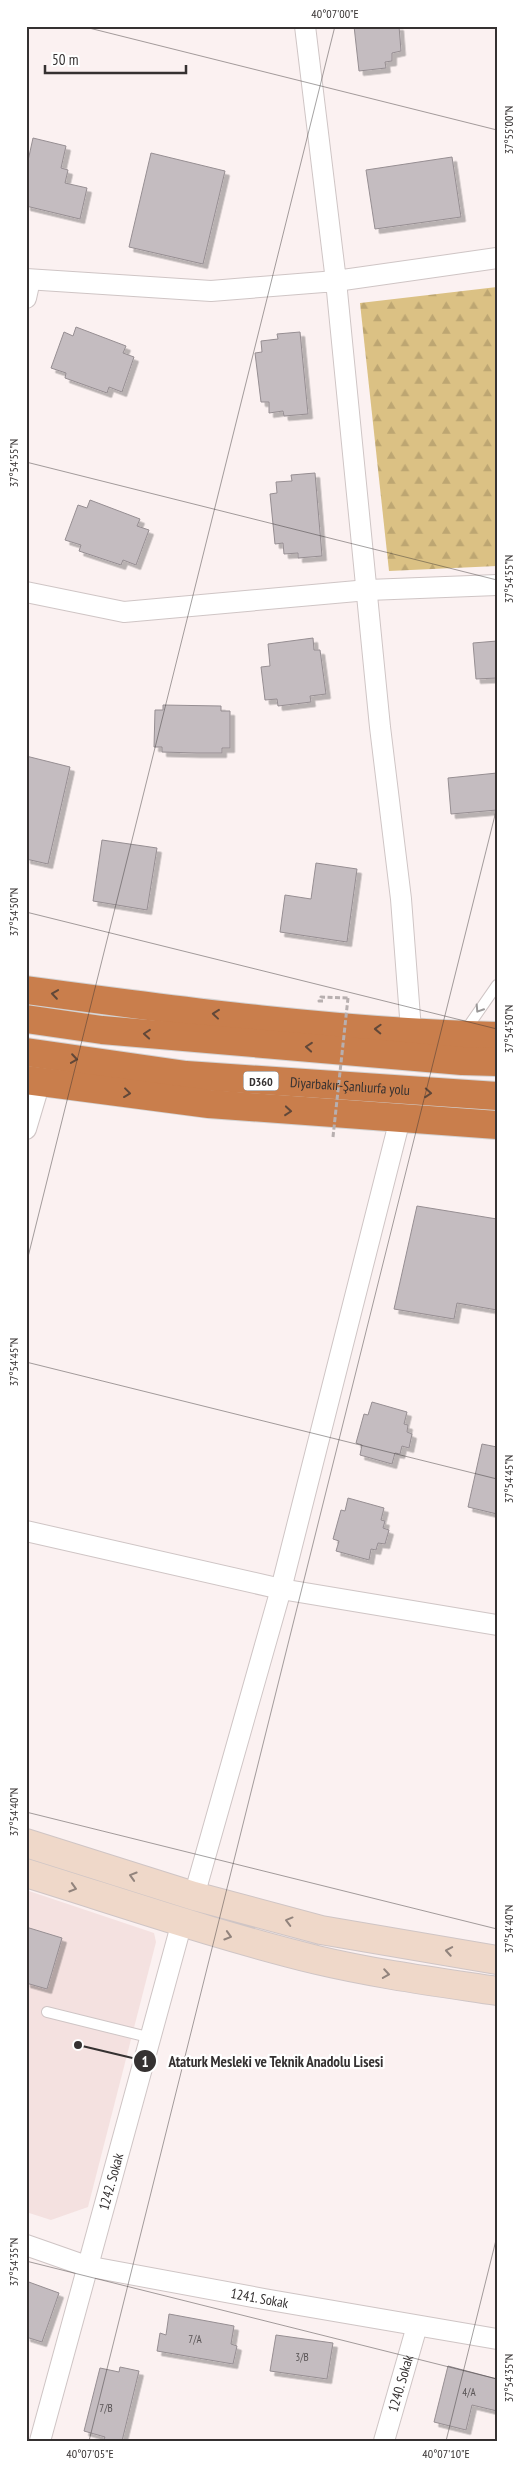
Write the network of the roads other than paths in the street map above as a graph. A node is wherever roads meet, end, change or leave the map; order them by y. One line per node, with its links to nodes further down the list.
1 (305, 26): 3 (street)
2 (497, 258): 3 (street)
3 (336, 281): 4 (street); 6 (street)
4 (28, 286)
5 (497, 585): 6 (street)
6 (368, 590): 7 (street); 11 (street)
7 (26, 592)
8 (497, 985): 12 (lane, one-way to 12)
9 (26, 990): 11 (highway, one-way to 9)
10 (26, 1019): 15 (highway, one-way to 10)
11 (411, 1030): 12 (highway)
12 (463, 1035): 13 (highway)
13 (497, 1036)
14 (26, 1052): 17 (highway, Diyarbakır-Şanlıurfa yolu / D360, one-way to 17)
15 (497, 1062)
16 (33, 1081): 18 (highway, one-way to 18); 20 (street)
17 (497, 1096)
18 (400, 1119): 19 (highway); 22 (street)
19 (497, 1125)
20 (26, 1130)
21 (26, 1531): 22 (street)
22 (281, 1589): 23 (street); 26 (street)
23 (497, 1624)
24 (26, 1843): 26 (main road, one-way to 24)
25 (26, 1873): 27 (main road, one-way to 27)
26 (194, 1896): 28 (main road, one-way to 26)
27 (182, 1922): 29 (main road, one-way to 29); 31 (street, 1242. Sokak)
28 (497, 1960)
29 (497, 1991)
30 (47, 2012): 31 (lane)
31 (152, 2038): 33 (street, 1242. Sokak)
32 (26, 2245): 33 (street, 1241. Sokak)
33 (86, 2266): 34 (street, 1241. Sokak); 36 (street, 1242. Sokak)
34 (417, 2326): 35 (street, 1241. Sokak); 37 (street, 1240. Sokak)
35 (497, 2339)
36 (40, 2441)
37 (384, 2441)

